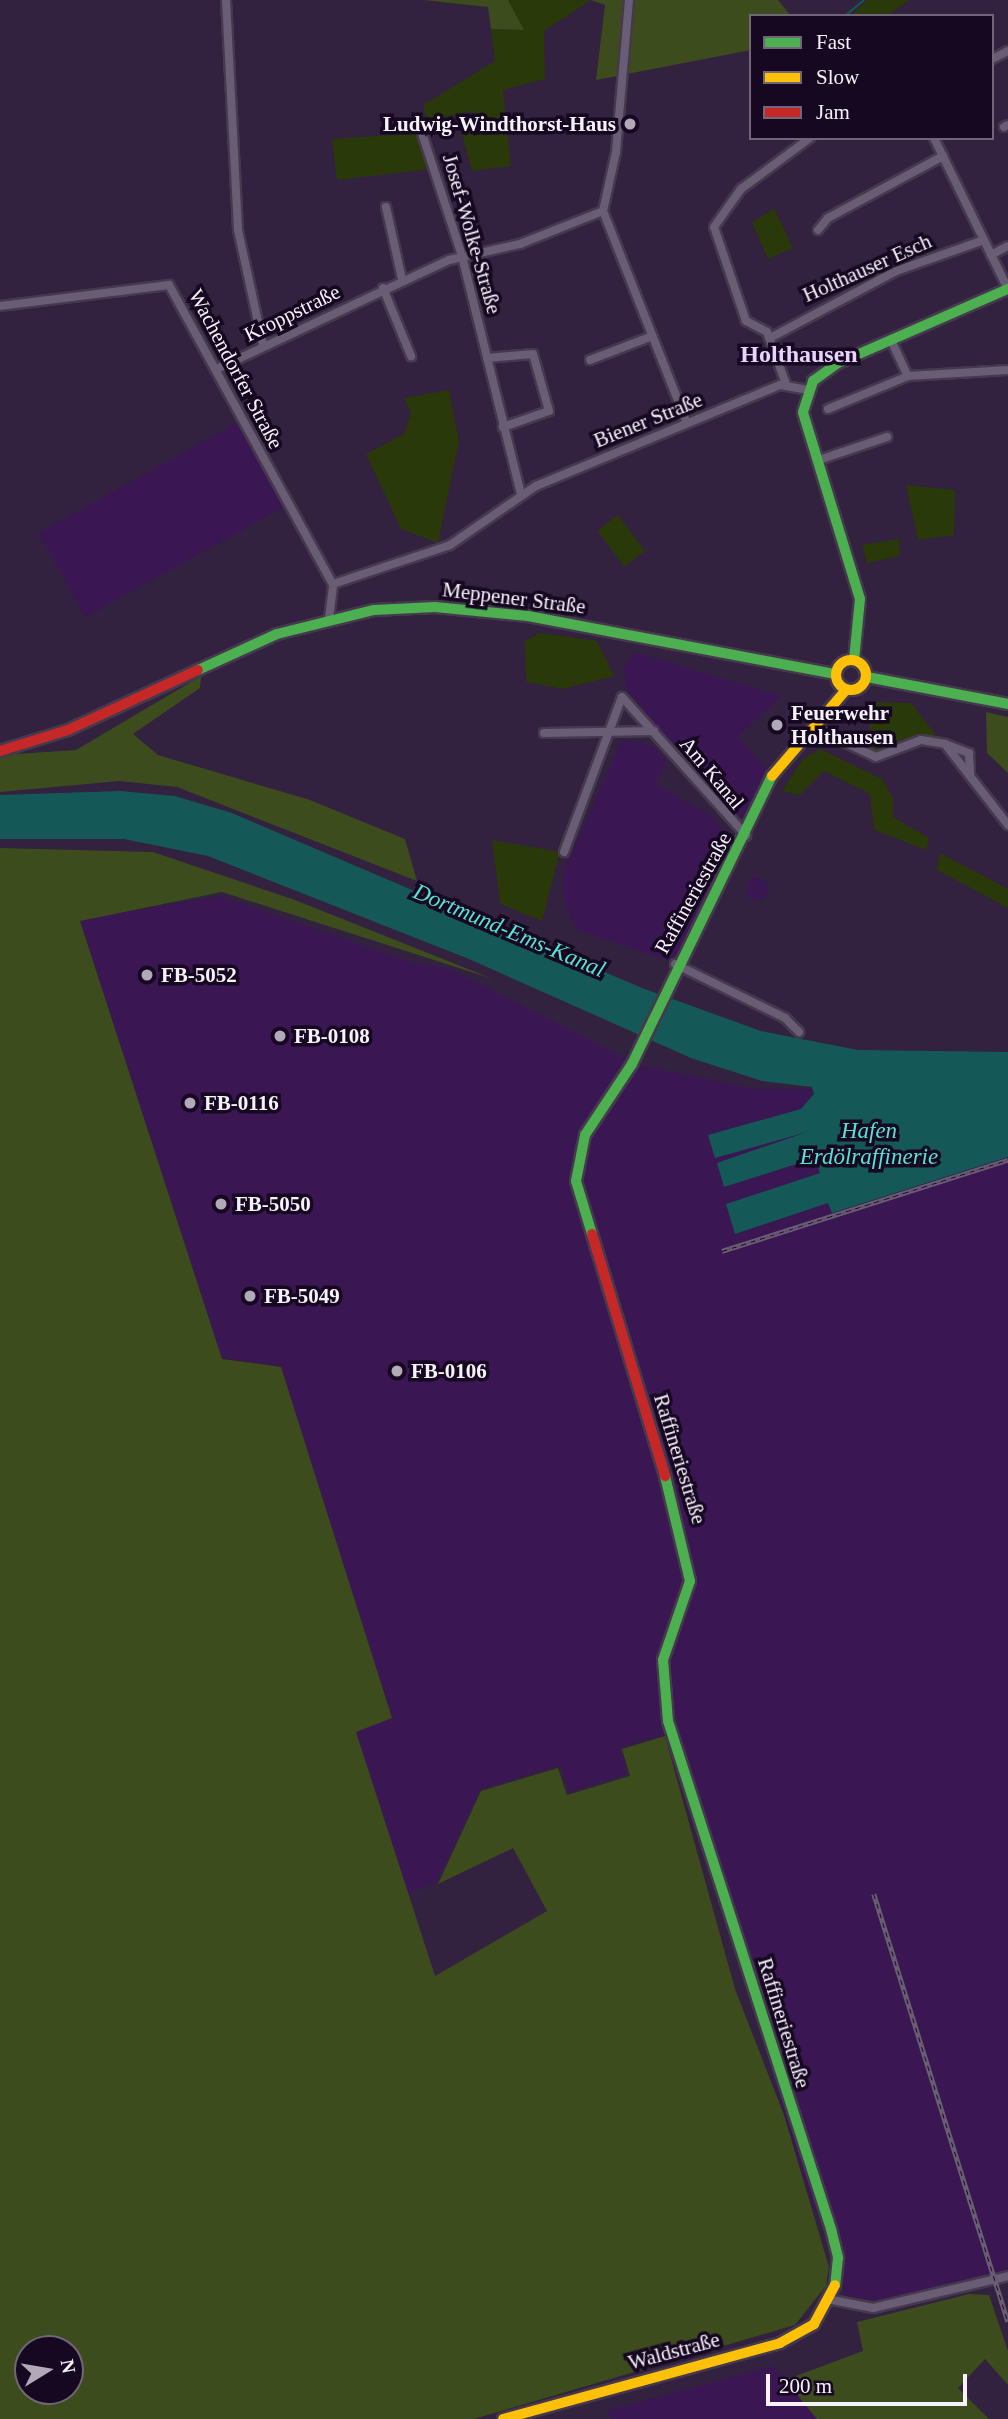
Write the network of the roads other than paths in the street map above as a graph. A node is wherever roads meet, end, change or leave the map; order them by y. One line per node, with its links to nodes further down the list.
1 (226, 0): 21 (street)
2 (629, 0): 8 (street)
3 (418, 121): 13 (street, Josef-Wolke-Straße)
4 (807, 140): 19 (street)
5 (935, 140): 6 (street)
6 (943, 156): 9 (street); 10 (street)
7 (386, 207): 14 (street)
8 (603, 211): 13 (street, Kroppstraße); 18 (street)
9 (818, 230)
10 (984, 240): 12 (street); 19 (street, Holthauser Esch)
11 (1008, 246): 12 (street)
12 (991, 255): 16 (street)
13 (462, 256): 14 (street, Kroppstraße); 23 (street, Josef-Wolke-Straße)
14 (402, 279): 15 (street, Kroppstraße)
15 (383, 288): 21 (street, Kroppstraße); 22 (street)
16 (1008, 289): 20 (street)
17 (0, 306): 25 (street, Wachendorfer Straße)
18 (653, 336): 24 (street); 31 (street)
19 (770, 338): 28 (street)
20 (891, 340): 27 (street); 29 (street)
21 (263, 345): 25 (street, Kroppstraße)
22 (411, 356)
23 (487, 358): 32 (street, Josef-Wolke-Straße); 32 (street)
24 (590, 360)
25 (217, 369): 36 (street, Wachendorfer Straße)
26 (1008, 370): 27 (street)
27 (908, 376): 30 (street)
28 (786, 384): 29 (street); 31 (street, Biener Straße)
29 (809, 390): 34 (street)
30 (828, 409)
31 (687, 423): 35 (street, Biener Straße)
32 (503, 427): 35 (street, Josef-Wolke-Straße)
33 (887, 437): 34 (street)
34 (819, 460): 38 (street)
35 (521, 495): 36 (street, Biener Straße)
36 (333, 584): 37 (street)
37 (329, 619): 39 (street, Meppener Straße); 48 (street, Meppener Straße)
38 (854, 660): 39 (street); 40 (street)
39 (836, 674): 41 (street)
40 (866, 677): 41 (street); 42 (street)
41 (846, 690): 43 (street, Raffineriestraße)
42 (1008, 704)
43 (814, 728): 47 (street); 51 (street, Raffineriestraße)
44 (654, 731): 45 (street, Am Kanal); 45 (street, Am Kanal); 51 (street, Am Kanal)
45 (614, 732): 46 (street, Am Kanal); 52 (street, Am Kanal)
46 (544, 733)
47 (945, 744): 49 (street); 49 (street)
48 (0, 751)
49 (970, 775): 50 (street)
50 (1008, 825)
51 (746, 835): 53 (street, Raffineriestraße)
52 (564, 852)
53 (675, 964): 54 (street); 56 (street, Raffineriestraße)
54 (799, 1032)
55 (1008, 2276): 56 (street)
56 (833, 2296): 57 (street, Waldstraße)
57 (503, 2419)

